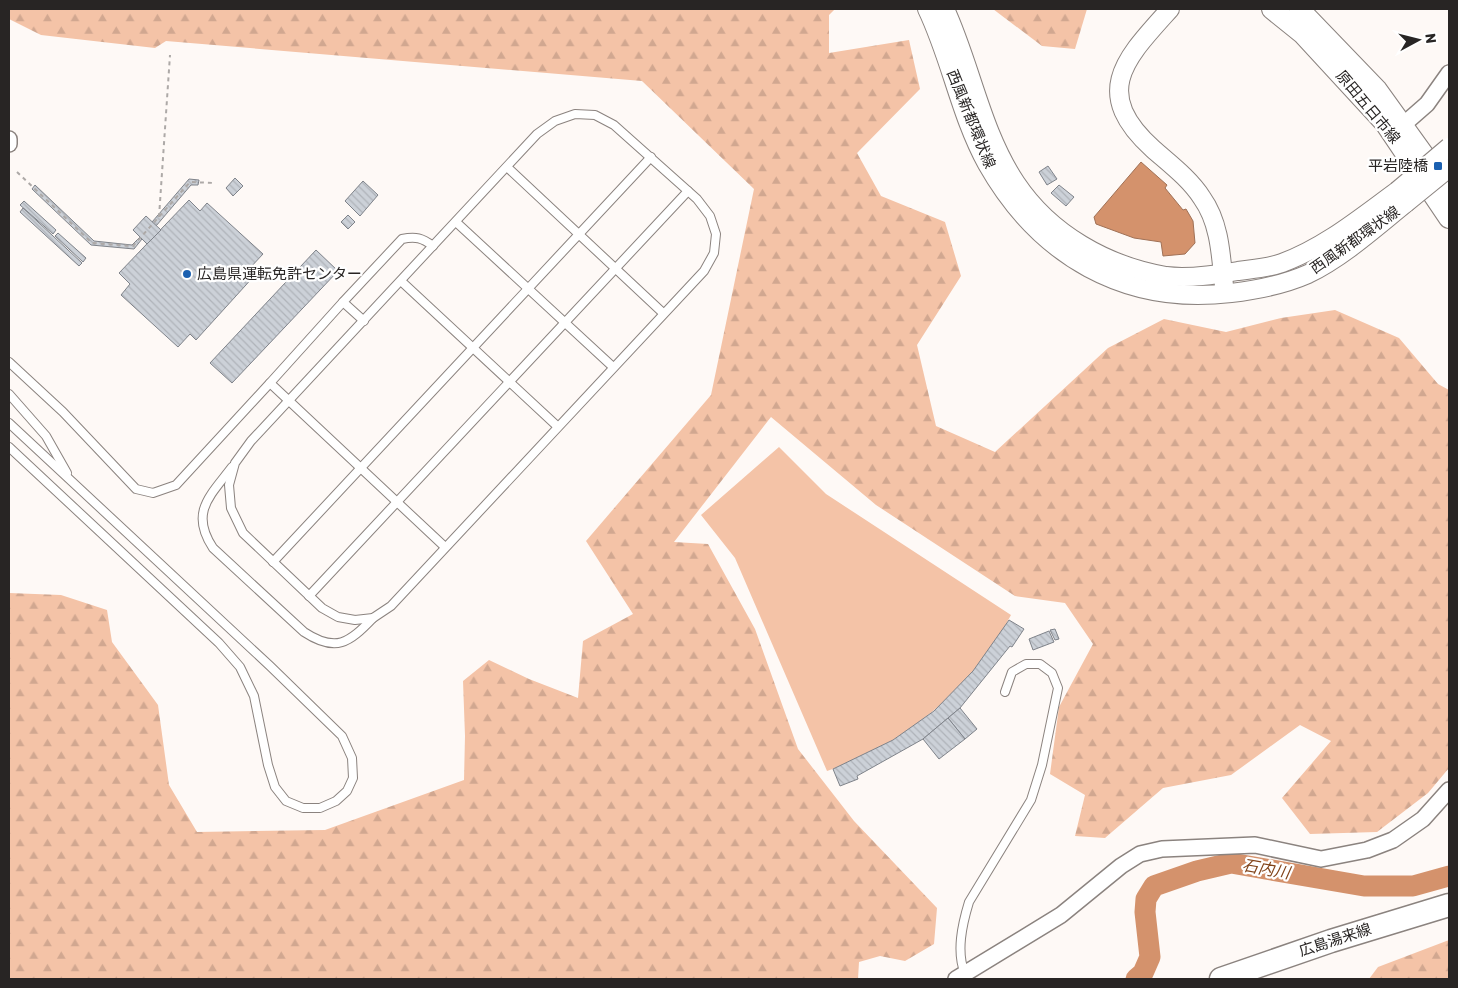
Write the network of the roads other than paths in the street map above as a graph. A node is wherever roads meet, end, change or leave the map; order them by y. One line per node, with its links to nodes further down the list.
1 (927, 9): 25 (street, 西風新都環状線)
2 (946, 9): 22 (street, 西風新都環状線)
3 (1170, 9): 22 (street)
4 (1272, 9): 17 (main road, 原田五日市線)
5 (1299, 9): 7 (main road, 原田五日市線)
6 (1449, 73): 7 (street)
7 (1403, 125): 14 (main road, 原田五日市線)
8 (9, 139): 9 (street)
9 (9, 144)
10 (1449, 147): 16 (street, 西風新都環状線, bridge)
11 (651, 157): 12 (lane); 15 (lane); 19 (lane)
12 (507, 167): 18 (lane); 19 (lane)
13 (1449, 168): 16 (street, 西風新都環状線, bridge)
14 (1449, 190)
15 (688, 191): 21 (lane); 27 (lane)
16 (1401, 197): 22 (street, 西風新都環状線); 25 (street, 西風新都環状線)
17 (1449, 218)
18 (456, 222): 20 (lane); 24 (lane)
19 (579, 234): 21 (lane); 24 (lane)
20 (433, 246): 23 (lane); 26 (lane)
21 (616, 269): 27 (lane); 29 (lane)
22 (1223, 274): 25 (street)
23 (401, 281): 28 (lane); 30 (lane)
24 (528, 288): 29 (lane); 30 (lane)
25 (1225, 294)
26 (343, 302): 28 (lane); 34 (lane)
27 (663, 314): 32 (lane)
28 (364, 321): 36 (lane)
29 (565, 322): 32 (lane); 33 (lane)
30 (472, 347): 33 (lane); 41 (lane)
31 (9, 362): 34 (lane)
32 (613, 367): 38 (lane)
33 (510, 382): 38 (lane); 43 (lane)
34 (270, 383): 36 (lane)
35 (9, 394): 42 (lane)
36 (289, 401): 40 (lane); 41 (lane)
37 (9, 423): 42 (lane)
38 (557, 426): 44 (lane)
39 (9, 447): 42 (lane)
40 (235, 463): 45 (lane); 47 (lane)
41 (360, 468): 43 (lane); 45 (lane)
42 (71, 480)
43 (397, 502): 44 (lane); 46 (lane)
44 (445, 547): 47 (lane)
45 (273, 562): 46 (lane)
46 (309, 596): 47 (lane)
47 (373, 618)
48 (1005, 692): 52 (lane)
49 (1449, 790): 52 (street)
50 (1449, 905): 53 (main road, 広島湯来線)
51 (1449, 920): 54 (main road, 広島湯来線)
52 (960, 977)
53 (1221, 979)
54 (1266, 979)

